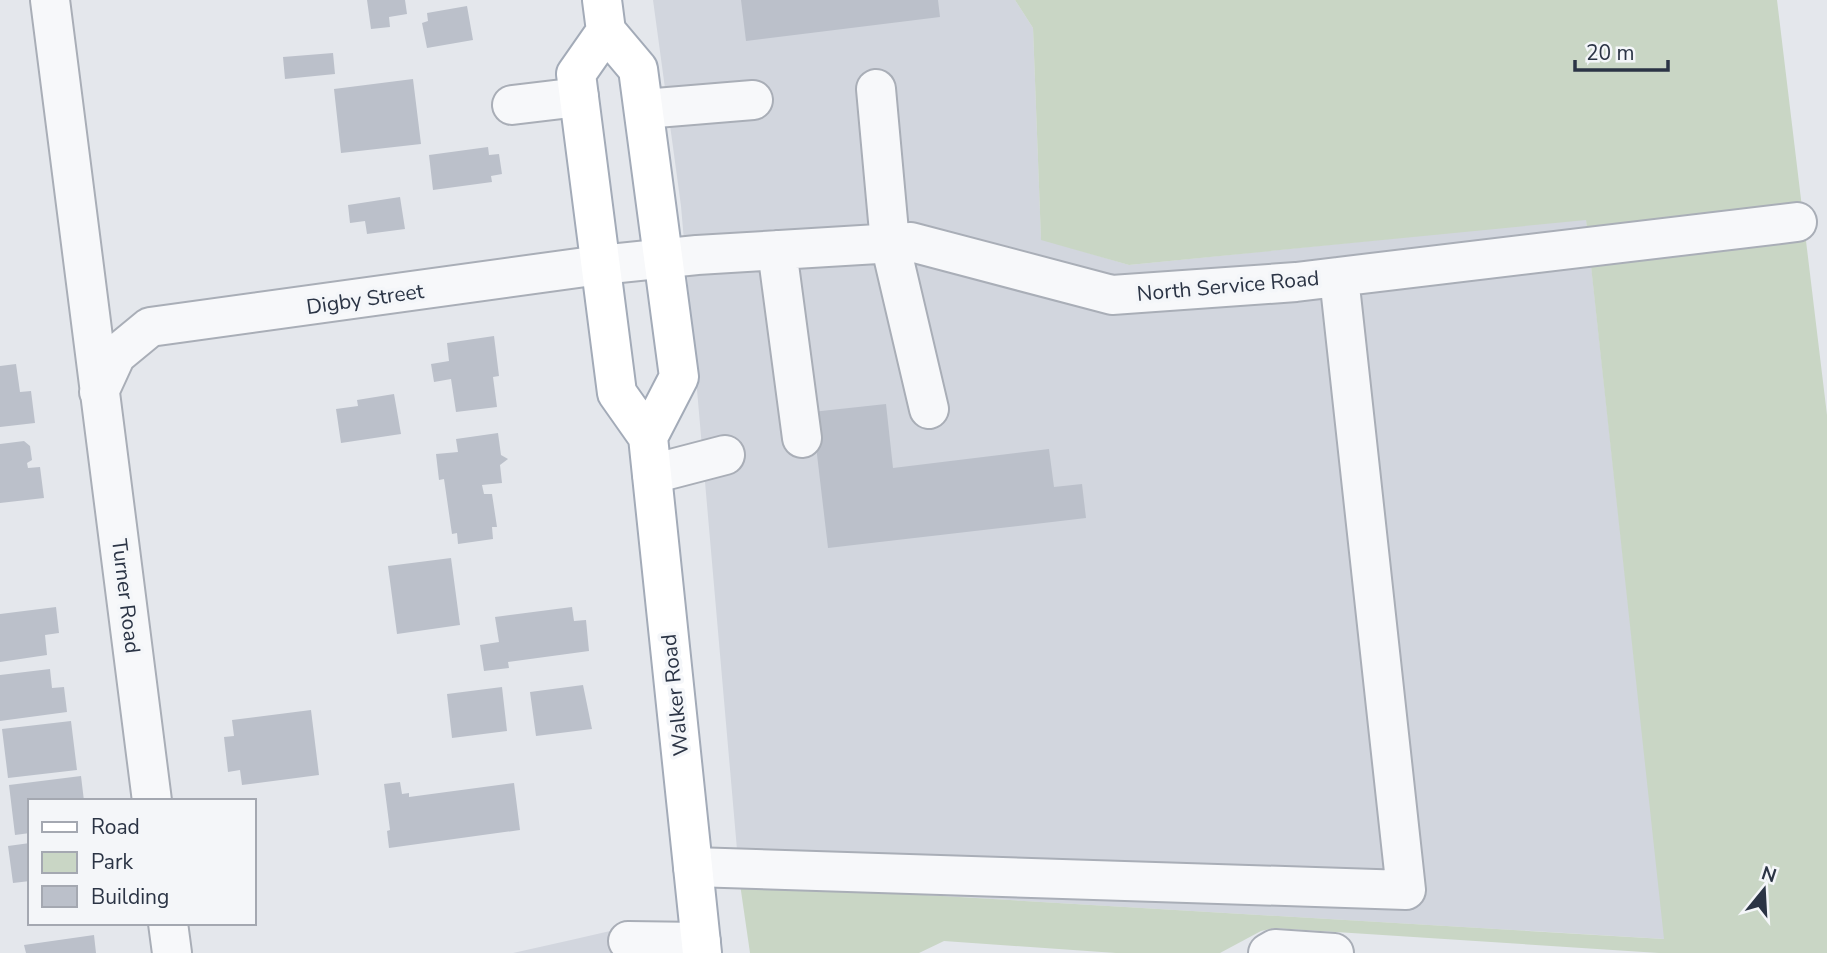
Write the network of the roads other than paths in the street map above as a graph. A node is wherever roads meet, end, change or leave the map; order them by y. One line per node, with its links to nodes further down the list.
1 (50, 0): 14 (street, Turner Road)
2 (604, 16): 4 (main road, Walker Road); 7 (main road, Walker Road)
3 (876, 89): 9 (street)
4 (579, 97): 6 (street); 12 (main road, Walker Road)
5 (753, 100): 7 (street)
6 (512, 105)
7 (644, 109): 11 (main road, Walker Road)
8 (1797, 222): 13 (street, North Service Road)
9 (890, 243): 10 (street, North Service Road); 13 (street, North Service Road); 15 (street)
10 (776, 250): 11 (street, North Service Road); 17 (street)
11 (663, 257): 12 (street, Digby Street); 16 (main road, Walker Road)
12 (600, 265): 14 (street, Digby Street); 16 (main road, Walker Road)
13 (1339, 276): 21 (street)
14 (99, 392): 20 (street, Turner Road)
15 (929, 409)
16 (648, 437): 19 (main road, Walker Road)
17 (802, 438)
18 (725, 455): 19 (street)
19 (652, 474): 21 (main road, Walker Road)
20 (152, 799)
21 (693, 867): 24 (main road, Walker Road)
22 (168, 925): 25 (street)
23 (628, 940): 24 (street)
24 (701, 947)
25 (172, 953)
26 (1268, 953): 27 (street)
27 (1334, 953)

